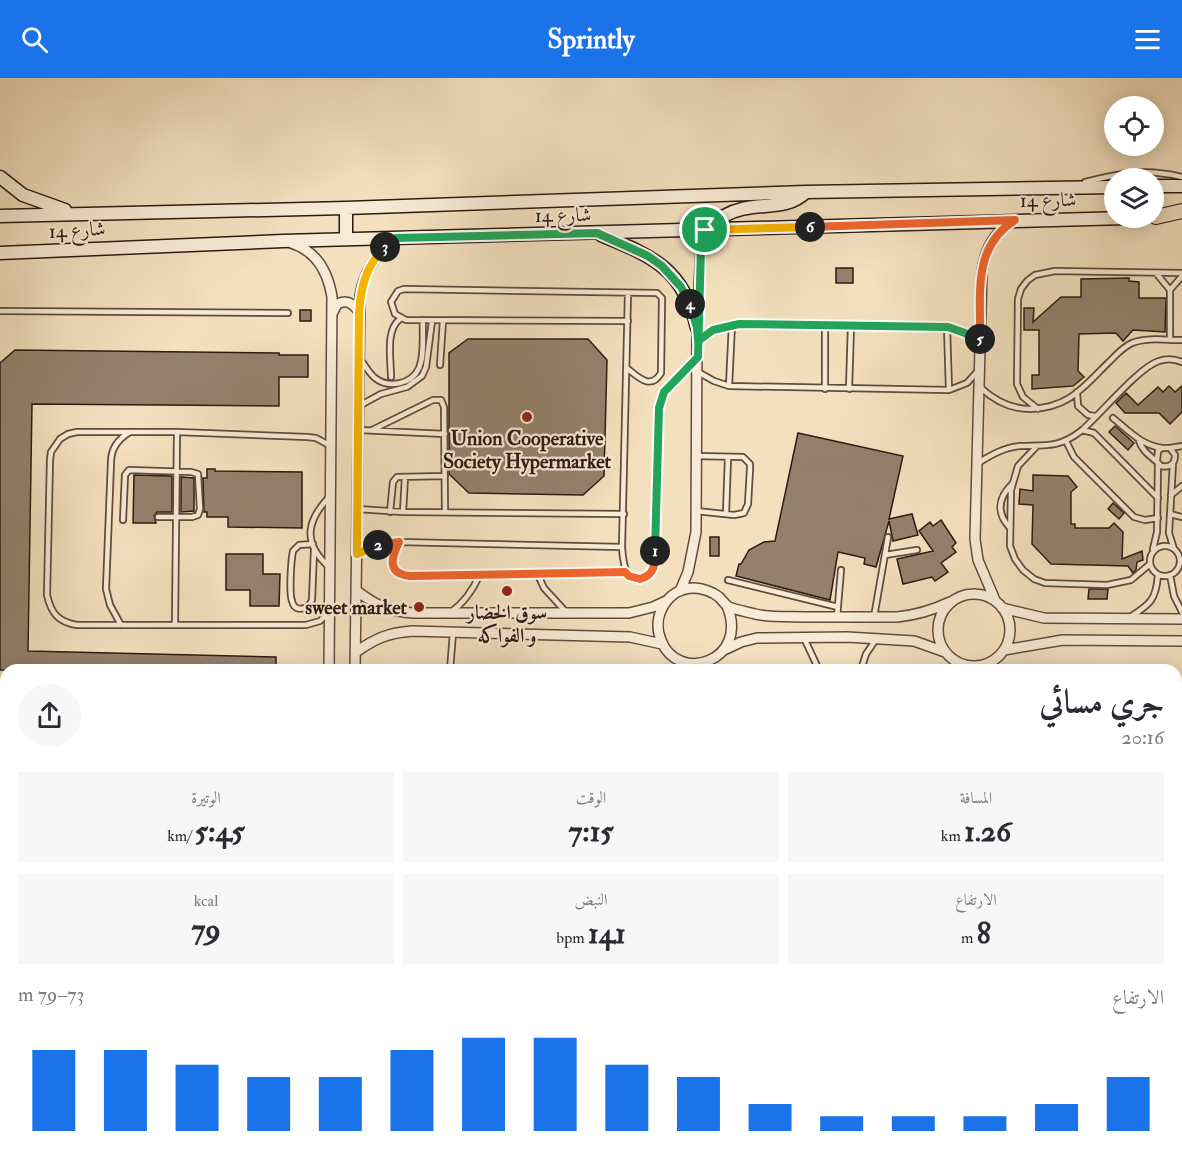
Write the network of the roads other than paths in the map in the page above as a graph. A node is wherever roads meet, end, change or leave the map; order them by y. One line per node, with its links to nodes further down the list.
1 (0, 177): 10 (main road)
2 (1182, 177): 6 (lane)
3 (1164, 186): 4 (main road)
4 (1182, 186)
5 (1104, 187): 6 (main road, شارع 14)
6 (1064, 188): 7 (main road, شارع 14)
7 (806, 192): 8 (main road, شارع 14); 17 (main road)
8 (346, 208): 10 (main road, شارع 14); 20 (main road)
9 (1182, 211): 11 (main road)
10 (74, 213): 12 (main road, شارع 14)
11 (1164, 215)
12 (0, 216)
13 (1164, 217): 14 (main road)
14 (1182, 217)
15 (1104, 218): 16 (main road, شارع 14)
16 (1015, 220): 17 (main road, شارع 14); 44 (street)
17 (705, 230): 18 (main road, شارع 14); 40 (street)
18 (597, 233): 19 (main road, شارع 14); 40 (main road)
19 (396, 238): 20 (main road, شارع 14); 28 (street)
20 (346, 239): 21 (main road, شارع 14)
21 (283, 241): 22 (main road, شارع 14); 30 (street)
22 (0, 253)
23 (1156, 273): 24 (lane); 25 (lane); 60 (lane)
24 (1182, 275): 25 (lane)
25 (1170, 290): 41 (lane)
26 (628, 293): 31 (lane); 35 (lane); 50 (lane)
27 (0, 311): 29 (lane)
28 (359, 312): 30 (street); 46 (street)
29 (288, 313)
30 (332, 314): 73 (street)
31 (400, 319): 32 (lane); 52 (lane)
32 (423, 320): 33 (lane); 46 (lane)
33 (432, 321): 34 (lane); 59 (lane)
34 (442, 321): 35 (lane); 48 (lane)
35 (628, 321): 50 (lane)
36 (732, 324): 37 (lane); 43 (lane); 53 (lane)
37 (825, 325): 38 (lane); 55 (lane)
38 (851, 326): 39 (lane); 56 (lane)
39 (948, 327): 44 (lane); 57 (lane)
40 (697, 328): 43 (street)
41 (1170, 340): 42 (lane); 58 (lane)
42 (1182, 340)
43 (698, 341): 45 (street)
44 (980, 344): 49 (street)
45 (698, 357): 51 (street); 117 (lane)
46 (359, 358): 59 (street)
47 (1182, 362): 61 (lane)
48 (440, 365)
49 (979, 368): 54 (street); 57 (lane)
50 (628, 369): 95 (lane)
51 (698, 372): 53 (lane); 76 (street)
52 (391, 377)
53 (729, 386): 55 (lane)
54 (979, 386): 60 (lane); 81 (street)
55 (825, 389): 56 (lane)
56 (849, 389): 57 (lane)
57 (949, 390)
58 (1077, 392): 60 (lane); 61 (lane)
59 (359, 406): 63 (street)
60 (1038, 409)
61 (1095, 416): 65 (lane)
62 (1113, 418): 70 (lane)
63 (359, 430): 64 (lane); 90 (street)
64 (372, 430): 68 (lane); 68 (lane)
65 (1082, 430): 69 (lane); 89 (lane)
66 (131, 431): 67 (lane); 139 (lane); 139 (lane)
67 (177, 432): 73 (lane); 82 (lane)
68 (445, 434): 84 (lane)
69 (1066, 441): 72 (lane); 101 (lane)
70 (1139, 441): 74 (lane); 79 (lane)
71 (1182, 446): 75 (lane)
72 (1036, 447): 81 (lane); 85 (lane)
73 (332, 448): 87 (street)
74 (1162, 448): 75 (lane); 79 (lane)
75 (1170, 448): 80 (lane)
76 (696, 456): 78 (lane); 94 (street)
77 (1182, 456): 80 (lane)
78 (728, 457): 96 (lane); 96 (lane)
79 (1157, 461): 80 (lane); 89 (lane)
80 (1174, 462): 88 (lane)
81 (976, 465): 126 (street)
82 (176, 471): 100 (lane); 100 (lane); 102 (lane)
83 (405, 477): 84 (lane); 91 (lane); 92 (lane)
84 (446, 477): 93 (lane)
85 (1012, 484): 103 (lane); 103 (lane)
86 (1182, 486): 88 (lane)
87 (331, 494): 106 (lane); 114 (street)
88 (1172, 495): 97 (lane)
89 (1158, 498): 101 (lane)
90 (358, 509): 91 (lane); 111 (street)
91 (390, 512): 92 (lane)
92 (402, 512): 93 (lane)
93 (445, 512): 95 (lane)
94 (696, 512): 96 (lane); 125 (street)
95 (624, 514): 107 (lane)
96 (726, 514)
97 (1170, 514): 99 (lane); 108 (lane)
98 (158, 517): 100 (lane)
99 (1182, 517)
100 (176, 518): 140 (lane)
101 (1158, 518): 110 (lane)
102 (123, 520)
103 (1010, 528): 113 (lane)
104 (888, 537): 112 (lane)
105 (399, 542): 107 (lane); 111 (lane); 120 (lane)
106 (314, 547): 106 (lane); 114 (lane)
107 (622, 548): 117 (lane)
108 (1174, 549): 110 (lane); 115 (lane)
109 (917, 550): 112 (lane)
110 (1153, 551): 113 (lane)
111 (357, 554): 124 (street)
112 (885, 555): 136 (lane)
113 (1150, 564): 121 (lane)
114 (331, 568): 131 (street)
115 (1177, 569): 119 (lane); 122 (lane)
116 (842, 570): 132 (lane)
117 (625, 572): 118 (lane)
118 (537, 573): 120 (lane); 135 (lane)
119 (1182, 573)
120 (480, 574): 134 (lane)
121 (1158, 574): 122 (lane); 137 (lane)
122 (1170, 575): 133 (lane)
123 (728, 580): 132 (lane)
124 (357, 591): 134 (street); 148 (street)
125 (680, 591): 127 (street); 129 (street)
126 (995, 600): 128 (street); 130 (street)
127 (666, 601): 135 (street); 145 (street)
128 (950, 602): 136 (street); 149 (street)
129 (727, 606): 132 (street); 146 (street)
130 (1002, 608): 137 (street); 147 (street)
131 (330, 610): 140 (lane); 151 (street)
132 (838, 612): 136 (street)
133 (1182, 612)
134 (450, 613): 135 (street)
135 (569, 614)
136 (874, 617)
137 (1126, 619): 138 (street)
138 (1182, 619)
139 (121, 625): 140 (lane)
140 (175, 625)
141 (453, 633): 145 (street); 148 (street); 153 (lane)
142 (804, 638): 143 (street); 146 (street); 156 (lane)
143 (877, 638): 149 (street); 157 (lane)
144 (1182, 641): 147 (street)
145 (662, 644): 154 (street)
146 (724, 650): 155 (street)
147 (1004, 650): 150 (street)
148 (356, 651): 152 (street)
149 (945, 652): 158 (street)
150 (994, 660): 159 (street); 160 (street)
151 (329, 664)
152 (355, 664)
153 (450, 664)
154 (681, 664)
155 (693, 664)
156 (816, 664)
157 (863, 664)
158 (963, 664)
159 (985, 664)
160 (992, 664)

